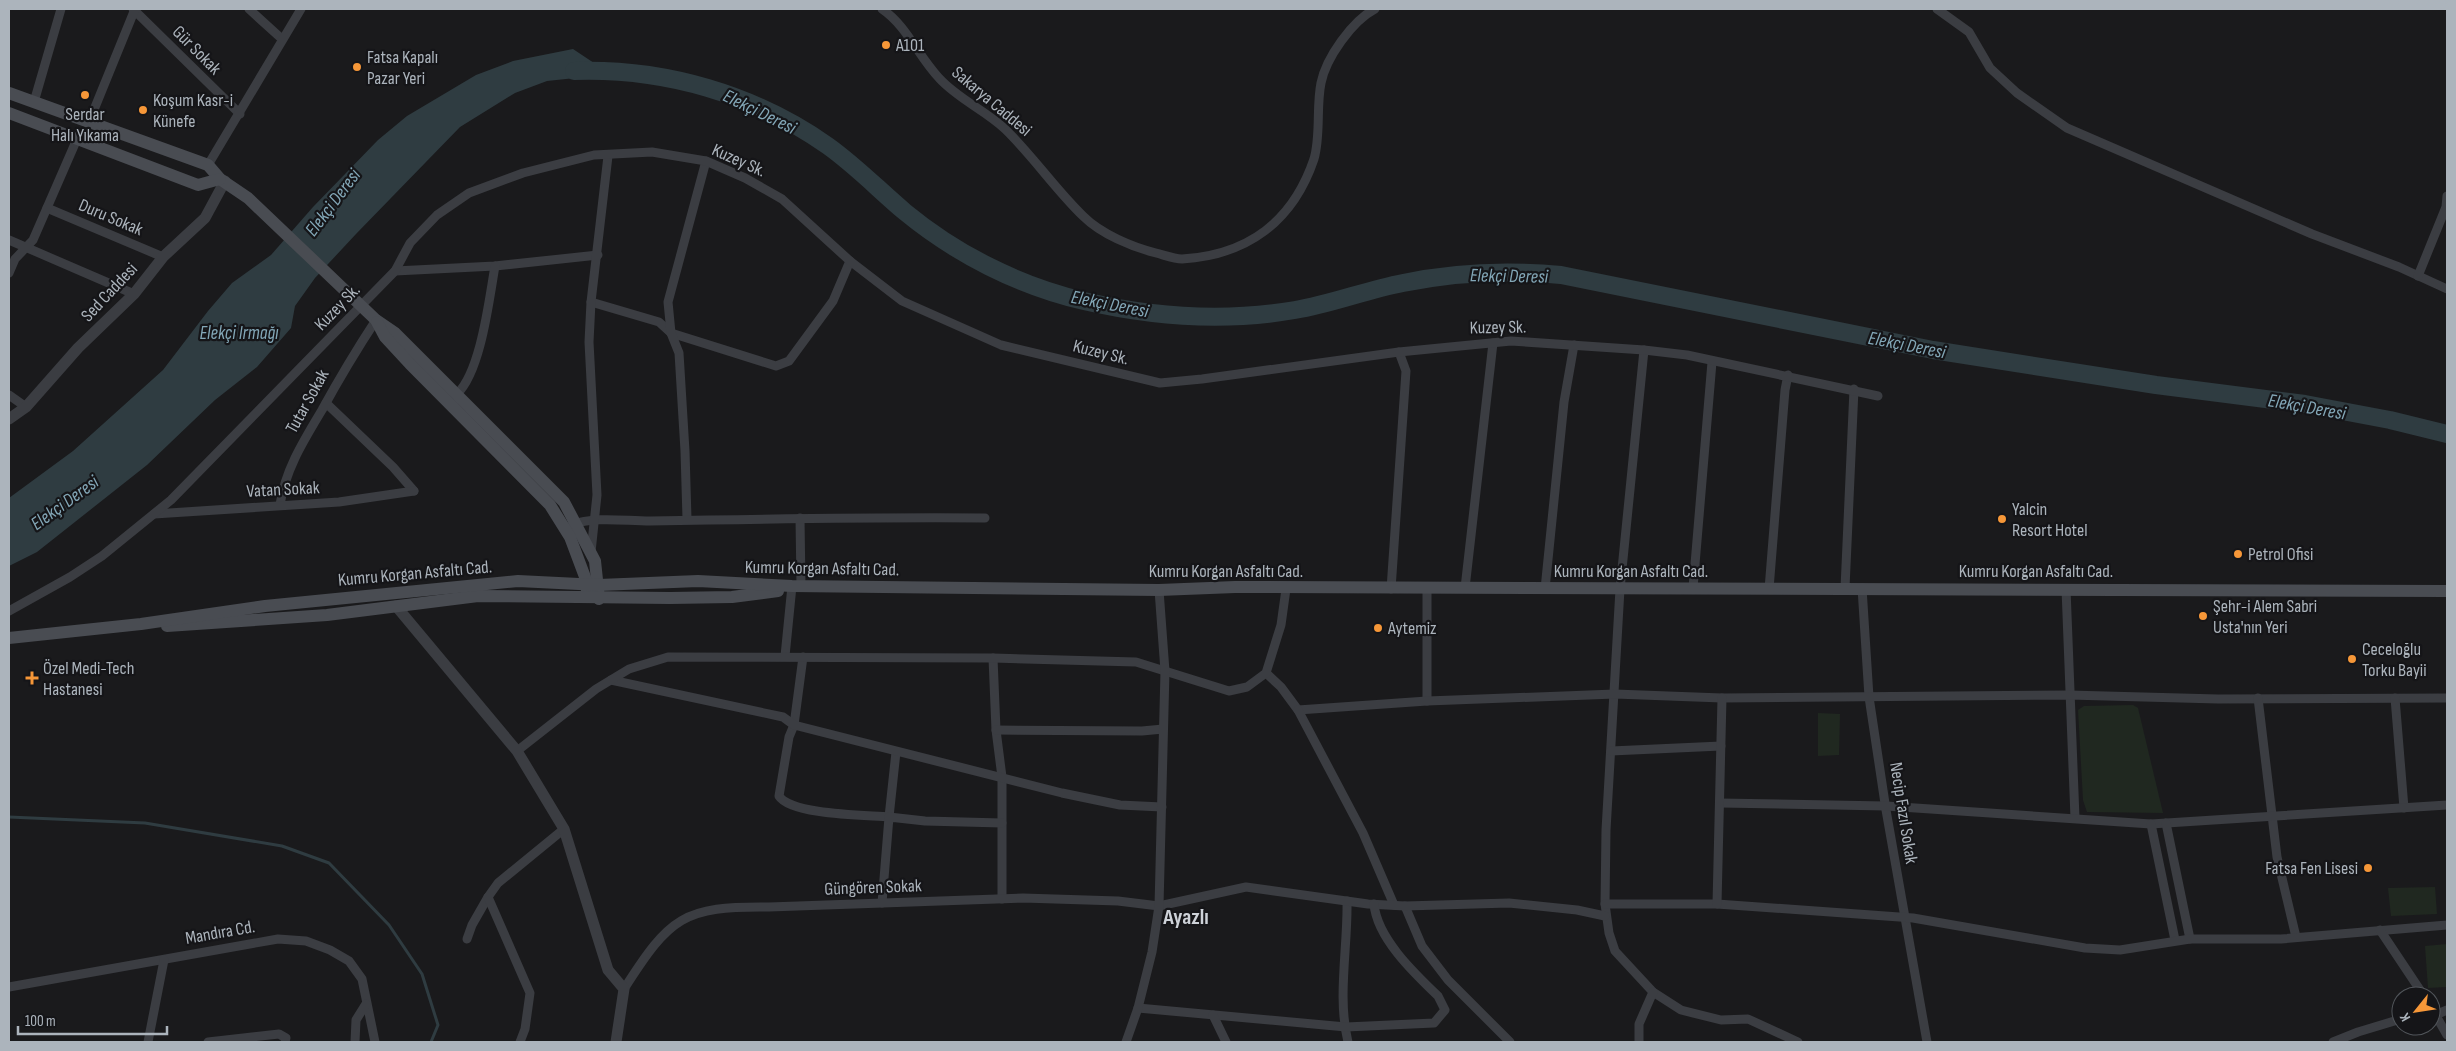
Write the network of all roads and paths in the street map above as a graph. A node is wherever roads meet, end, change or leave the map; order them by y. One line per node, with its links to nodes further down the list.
1 (61, 9): 10 (street)
2 (134, 9): 12 (street, Gür Sokak); 13 (street)
3 (249, 9): 8 (street)
4 (300, 9): 8 (street)
5 (882, 9): 6 (street, Sakarya Caddesi)
6 (1375, 9)
7 (1937, 9): 29 (street)
8 (282, 40): 12 (street)
9 (9, 93): 10 (main road)
10 (34, 102): 13 (main road)
11 (9, 113): 14 (main road)
12 (240, 114): 17 (street)
13 (89, 122): 17 (main road)
14 (77, 139): 18 (main road); 20 (street)
15 (608, 156): 16 (street, Kuzey Sk.); 23 (street); 27 (street, Kuzey Sk.)
16 (706, 161): 25 (street, Kuzey Sk.); 35 (street)
17 (208, 165): 18 (main road)
18 (223, 180): 24 (street, Sed Caddesi); 32 (main road)
19 (2447, 196): 29 (street)
20 (47, 208): 22 (street); 24 (street, Duru Sokak)
21 (9, 240): 22 (street)
22 (26, 247): 28 (street); 31 (street)
23 (598, 255): 26 (street); 33 (street)
24 (163, 257): 31 (street, Sed Caddesi)
25 (850, 261): 35 (street); 39 (street, Kuzey Sk.)
26 (495, 266): 27 (street); 46 (street)
27 (395, 271): 32 (street, Kuzey Sk.)
28 (9, 273)
29 (2418, 276): 30 (street)
30 (2447, 289)
31 (134, 294): 48 (street, Sed Caddesi)
32 (358, 302): 34 (main road); 51 (street, Kuzey Sk.)
33 (591, 302): 35 (street); 55 (street)
34 (376, 320): 40 (main road); 40 (main road); 47 (street, Tutar Sokak)
35 (671, 333): 54 (street)
36 (1493, 342): 37 (street, Kuzey Sk.); 39 (street, Kuzey Sk.); 62 (street)
37 (1574, 345): 38 (street, Kuzey Sk.); 68 (street)
38 (1644, 350): 41 (street, Kuzey Sk.); 69 (street)
39 (1399, 352): 67 (street)
40 (413, 359): 46 (main road)
41 (1712, 362): 42 (street, Kuzey Sk.); 63 (street)
42 (1788, 375): 43 (street, Kuzey Sk.); 70 (street)
43 (1854, 389): 45 (street, Kuzey Sk.); 64 (street)
44 (9, 394): 48 (street)
45 (1878, 396)
46 (453, 399): 56 (main road)
47 (326, 403): 50 (street, Tutar Sokak); 50 (street, Vatan Sokak)
48 (26, 407): 49 (street, Sed Caddesi)
49 (9, 419)
50 (280, 505): 51 (street, Vatan Sokak)
51 (154, 514): 76 (street, Kuzey Sk.)
52 (800, 518): 53 (street); 54 (street); 60 (street)
53 (984, 518)
54 (687, 519): 55 (street)
55 (595, 520): 56 (street); 57 (street)
56 (570, 525): 57 (main road); 58 (main road)
57 (591, 552): 59 (main road)
58 (586, 584): 59 (main road, Kumru Korgan Asfaltı Cad.); 74 (main road); 77 (main road, Kumru Korgan Asfaltı Cad.)
59 (599, 585): 60 (main road, Kumru Korgan Asfaltı Cad.); 74 (main road)
60 (796, 586): 72 (main road, Kumru Korgan Asfaltı Cad.); 74 (main road); 79 (street)
61 (1427, 588): 62 (main road, Kumru Korgan Asfaltı Cad.); 67 (main road, Kumru Korgan Asfaltı Cad.); 92 (street)
62 (1464, 588): 68 (main road, Kumru Korgan Asfaltı Cad.)
63 (1693, 588): 69 (main road, Kumru Korgan Asfaltı Cad.); 70 (main road, Kumru Korgan Asfaltı Cad.)
64 (1845, 588): 65 (main road, Kumru Korgan Asfaltı Cad.); 70 (main road, Kumru Korgan Asfaltı Cad.)
65 (1862, 588): 71 (main road, Kumru Korgan Asfaltı Cad.); 87 (street, Necip Fazıl Sokak)
66 (1286, 589): 67 (main road, Kumru Korgan Asfaltı Cad.); 72 (main road, Kumru Korgan Asfaltı Cad.); 83 (street)
67 (1391, 589)
68 (1545, 589): 69 (main road, Kumru Korgan Asfaltı Cad.)
69 (1620, 589): 85 (street)
70 (1769, 589)
71 (2066, 589): 73 (main road, Kumru Korgan Asfaltı Cad.); 86 (street)
72 (1159, 590): 82 (street)
73 (2447, 591)
74 (594, 599): 75 (main road)
75 (396, 606): 77 (main road); 98 (street)
76 (9, 611)
77 (141, 624): 78 (main road, Kumru Korgan Asfaltı Cad.)
78 (9, 638)
79 (785, 656): 80 (street); 84 (street)
80 (803, 657): 81 (street); 94 (street)
81 (993, 658): 82 (street); 96 (street)
82 (1165, 671): 83 (street); 95 (street)
83 (1266, 673): 93 (street)
84 (611, 680): 94 (street); 98 (street)
85 (1615, 694): 88 (street); 92 (street); 99 (street)
86 (2069, 695): 87 (street); 89 (street); 109 (street)
87 (1869, 697): 88 (street); 104 (street, Necip Fazıl Sokak)
88 (1722, 698): 97 (street)
89 (2258, 698): 90 (street); 107 (street)
90 (2395, 698): 91 (street); 106 (street)
91 (2447, 698)
92 (1427, 701): 93 (street)
93 (1298, 710): 121 (street)
94 (794, 725): 100 (street); 108 (street)
95 (1163, 729): 96 (street); 105 (street)
96 (996, 730): 101 (street)
97 (1721, 746): 99 (street); 102 (street)
98 (517, 751): 113 (street)
99 (1611, 751): 119 (street)
100 (896, 752): 101 (street); 108 (street)
101 (1002, 777): 105 (street); 110 (street)
102 (1720, 803): 104 (street); 120 (street)
103 (2447, 805): 106 (street)
104 (1886, 806): 109 (street); 125 (street, Necip Fazıl Sokak)
105 (1162, 807): 122 (street)
106 (2404, 808): 107 (street)
107 (2272, 816): 111 (street); 128 (street)
108 (889, 817): 110 (street); 117 (street)
109 (2075, 818): 112 (street)
110 (1002, 823): 115 (street)
111 (2166, 823): 112 (street); 130 (street)
112 (2151, 824): 131 (street)
113 (564, 829): 114 (street); 135 (street)
114 (488, 897): 129 (street); 147 (street)
115 (1002, 899): 117 (street, Güngören Sokak); 122 (street, Güngören Sokak)
116 (1347, 901): 118 (street, Güngören Sokak); 122 (street, Güngören Sokak); 141 (street)
117 (882, 903): 135 (street, Güngören Sokak)
118 (1374, 904): 121 (street, Güngören Sokak); 141 (street)
119 (1605, 904): 120 (street); 124 (street)
120 (1716, 904): 125 (street)
121 (1394, 905): 123 (street, Güngören Sokak)
122 (1159, 906): 138 (street)
123 (1405, 906): 124 (street, Güngören Sokak); 152 (street)
124 (1605, 916): 136 (street)
125 (1904, 919): 131 (street); 155 (street, Necip Fazıl Sokak)
126 (2447, 924): 127 (street)
127 (2380, 930): 128 (street); 133 (street)
128 (2296, 937): 130 (street)
129 (467, 939)
130 (2190, 939): 131 (street)
131 (2175, 940)
132 (164, 960): 134 (street, Mandıra Cd.); 137 (street, Mandıra Cd.); 142 (street)
133 (2417, 986)
134 (9, 987)
135 (624, 989): 148 (street)
136 (1653, 992): 153 (street); 154 (street)
137 (366, 1004): 145 (street); 146 (street, Mandıra Cd.)
138 (1138, 1008): 139 (street); 149 (street)
139 (1213, 1014): 141 (street); 150 (street)
140 (2391, 1022): 156 (street)
141 (1346, 1027): 151 (street)
142 (148, 1042)
143 (208, 1042): 144 (street)
144 (285, 1042)
145 (355, 1042)
146 (375, 1042)
147 (520, 1042)
148 (616, 1042)
149 (1126, 1042)
150 (1226, 1042)
151 (1348, 1042)
152 (1510, 1042)
153 (1638, 1042)
154 (1798, 1042)
155 (1927, 1042)
156 (2333, 1042)

